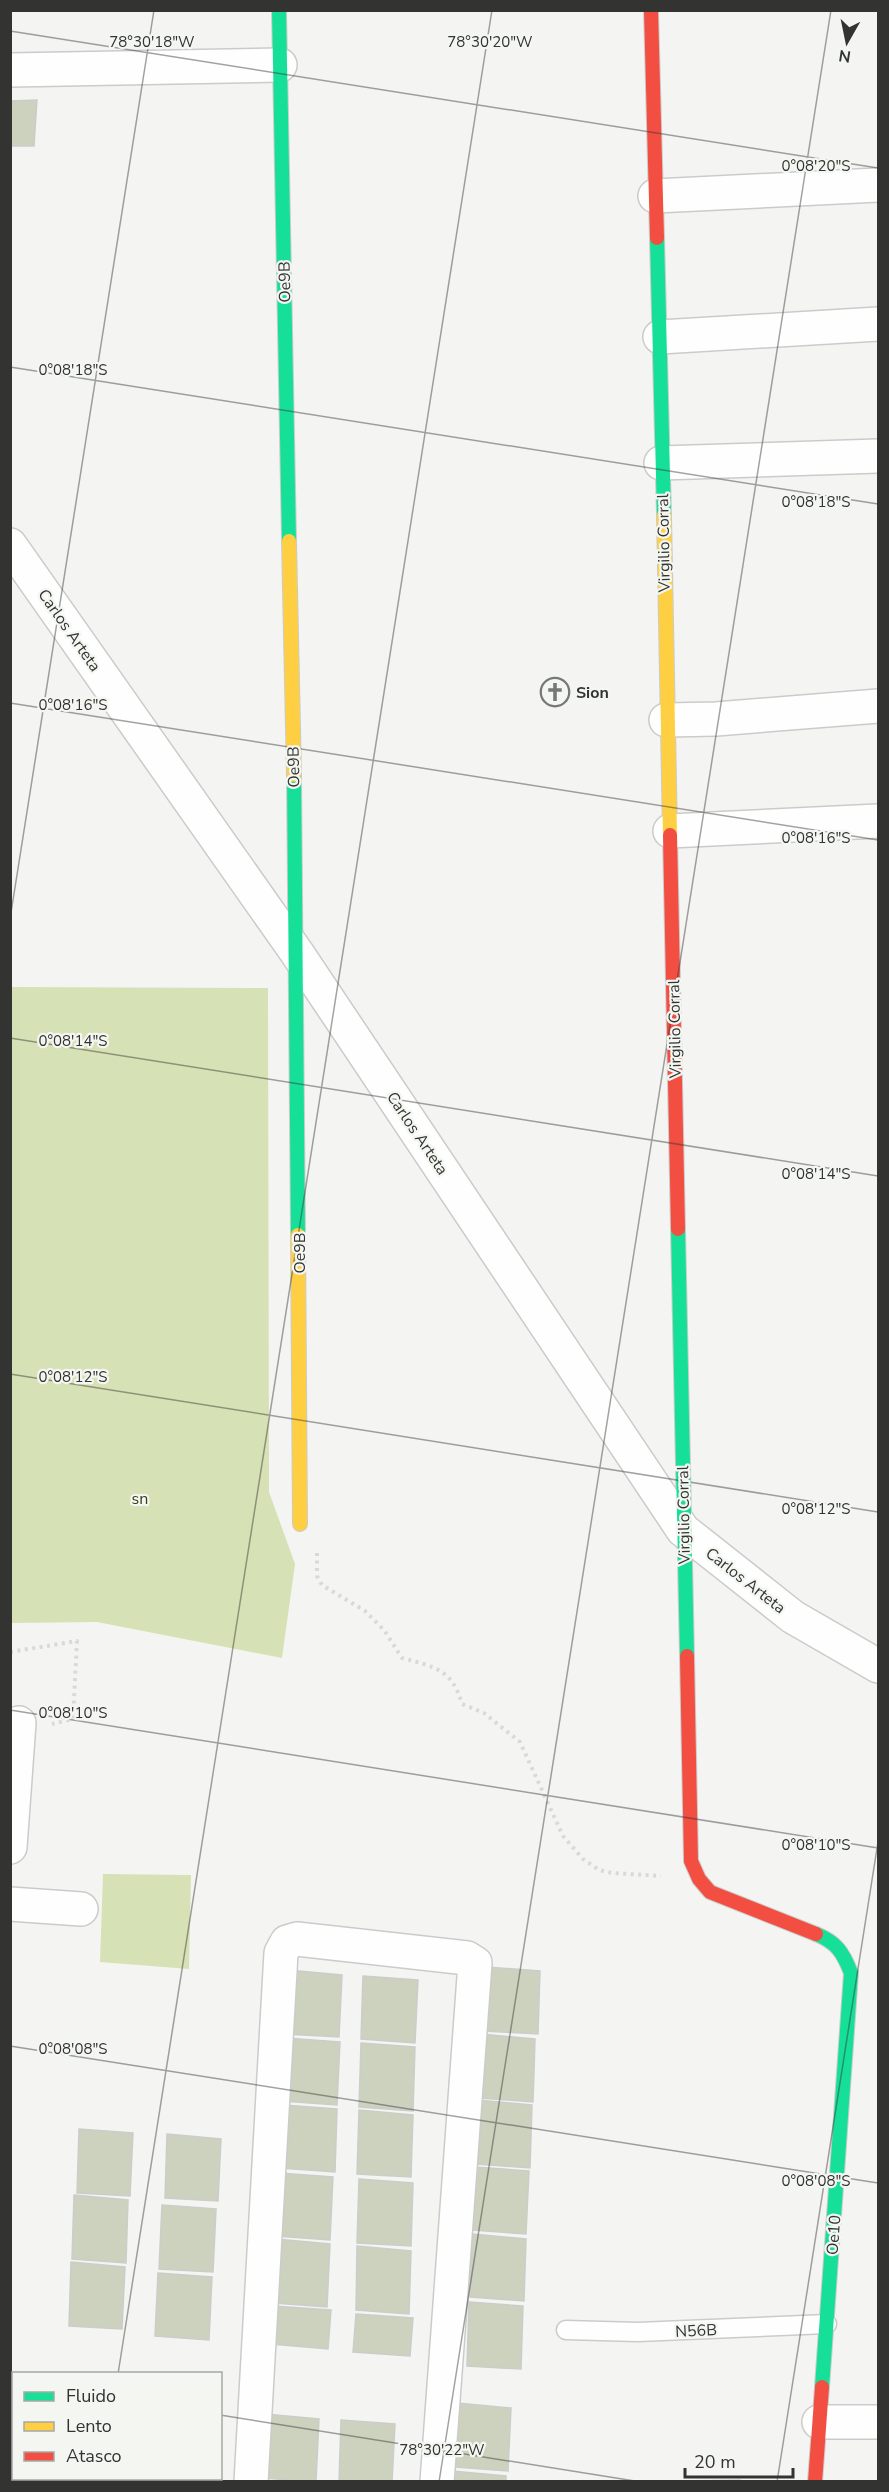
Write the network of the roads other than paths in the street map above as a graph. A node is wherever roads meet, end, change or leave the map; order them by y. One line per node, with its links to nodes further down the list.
1 (279, 10): 3 (street, Oe9B)
2 (651, 10): 6 (street, Virgilio Corral)
3 (280, 65): 4 (street); 16 (street, Oe9B)
4 (10, 70)
5 (878, 185): 6 (street)
6 (655, 196): 8 (street, Virgilio Corral)
7 (879, 324): 8 (street)
8 (660, 337): 10 (street, Virgilio Corral)
9 (879, 456): 10 (street)
10 (662, 463): 13 (street, Virgilio Corral)
11 (10, 545): 16 (street, Carlos Arteta)
12 (879, 706): 13 (street)
13 (666, 720): 15 (street, Virgilio Corral)
14 (879, 821): 15 (street)
15 (670, 831): 18 (street, Virgilio Corral)
16 (297, 953): 17 (street, Oe9B); 18 (street, Carlos Arteta)
17 (300, 1524)
18 (683, 1530): 19 (street, Carlos Arteta); 24 (street, Virgilio Corral)
19 (879, 1666)
20 (19, 1723): 21 (street)
21 (10, 1847)
22 (10, 1904): 23 (street)
23 (81, 1909)
24 (844, 1955): 25 (street, Oe10)
25 (827, 2324): 26 (lane, N56B); 27 (street, Oe10)
26 (566, 2330)
27 (819, 2422): 28 (street); 31 (street, Oe10)
28 (879, 2422)
29 (251, 2481): 30 (street)
30 (437, 2481)
31 (815, 2481)

